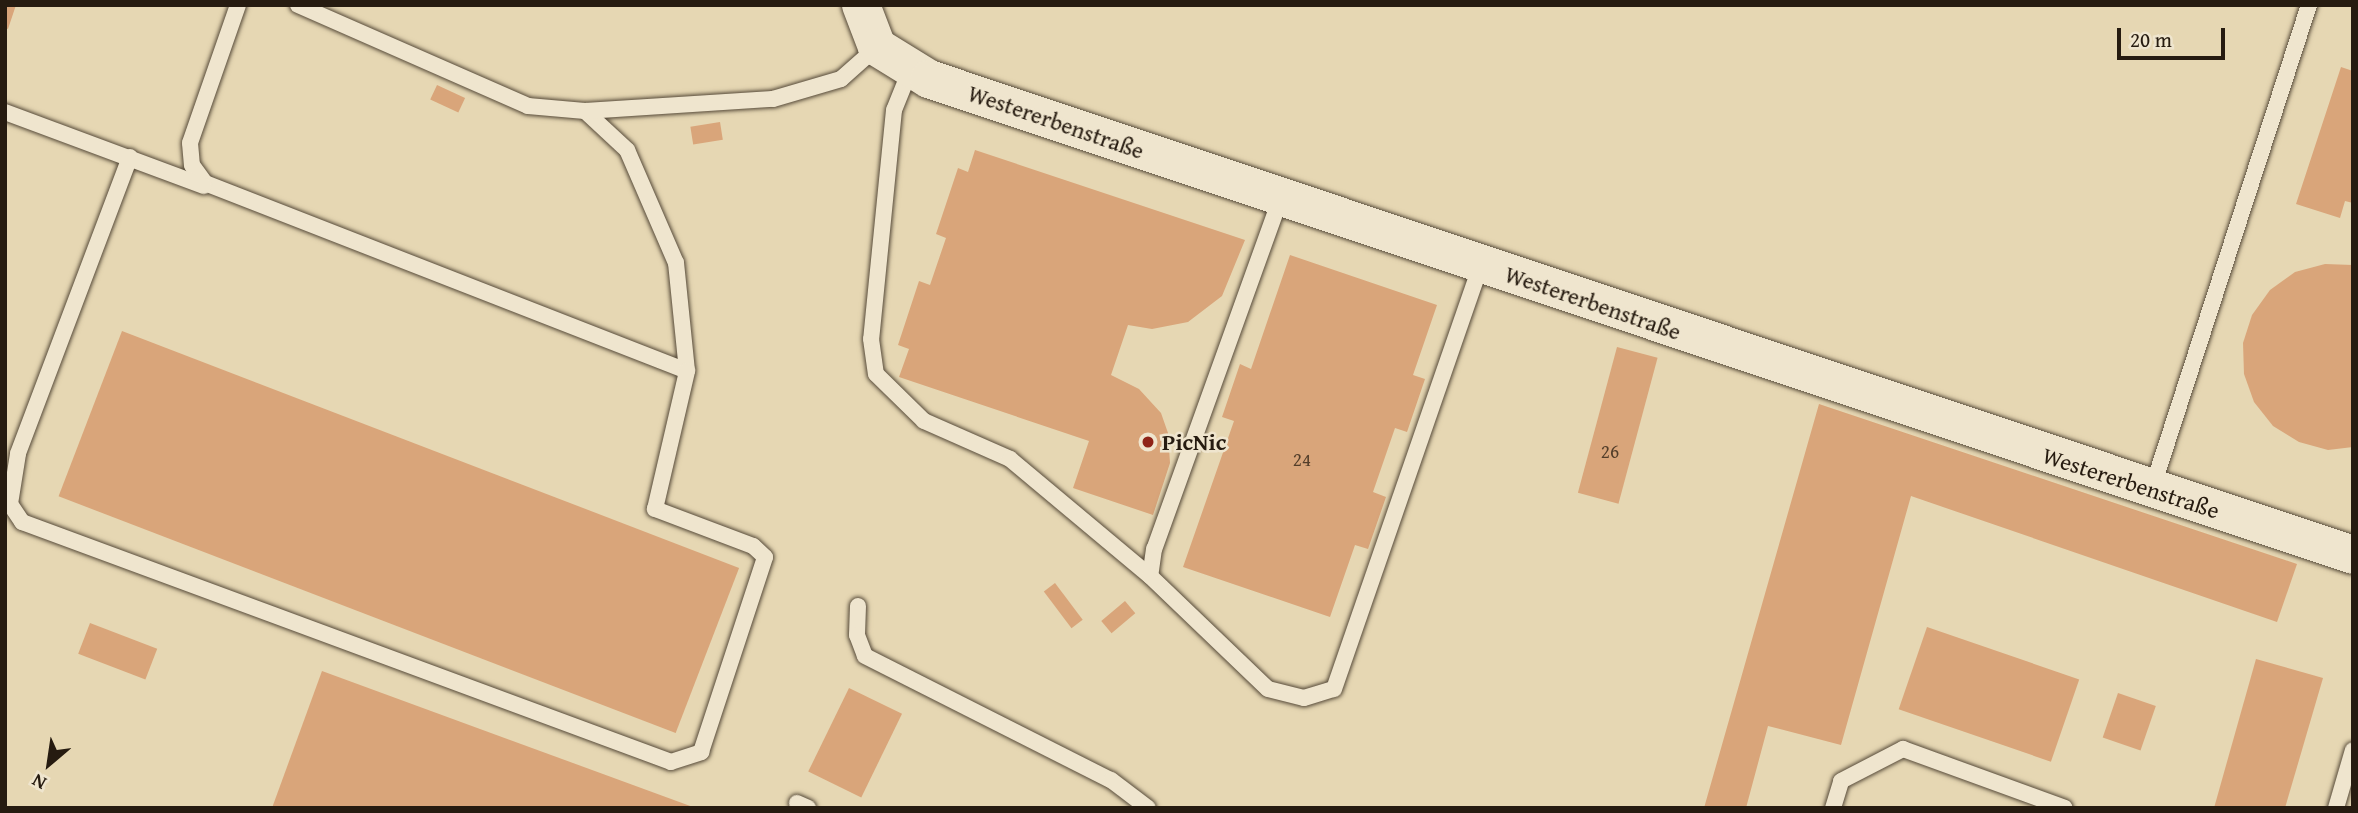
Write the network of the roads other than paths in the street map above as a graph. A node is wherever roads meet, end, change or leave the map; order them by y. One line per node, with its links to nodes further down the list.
1 (238, 5): 10 (lane)
2 (298, 5): 7 (lane)
3 (2309, 5): 14 (lane)
4 (861, 9): 5 (street)
5 (877, 47): 6 (street, Westererbenstraße); 7 (lane)
6 (911, 68): 11 (street, Westererbenstraße); 16 (lane)
7 (585, 111): 13 (lane)
8 (5, 112): 9 (lane)
9 (130, 157): 10 (lane); 13 (lane)
10 (216, 191): 13 (lane)
11 (1281, 197): 12 (street, Westererbenstraße); 16 (lane)
12 (1481, 265): 14 (street, Westererbenstraße); 16 (lane)
13 (687, 371)
14 (2151, 491): 15 (street, Westererbenstraße)
15 (2353, 555)
16 (1150, 576)
17 (858, 606): 19 (lane)
18 (2353, 750): 22 (lane)
19 (1148, 808)
20 (1833, 808): 21 (lane)
21 (2065, 808)
22 (2336, 808)

